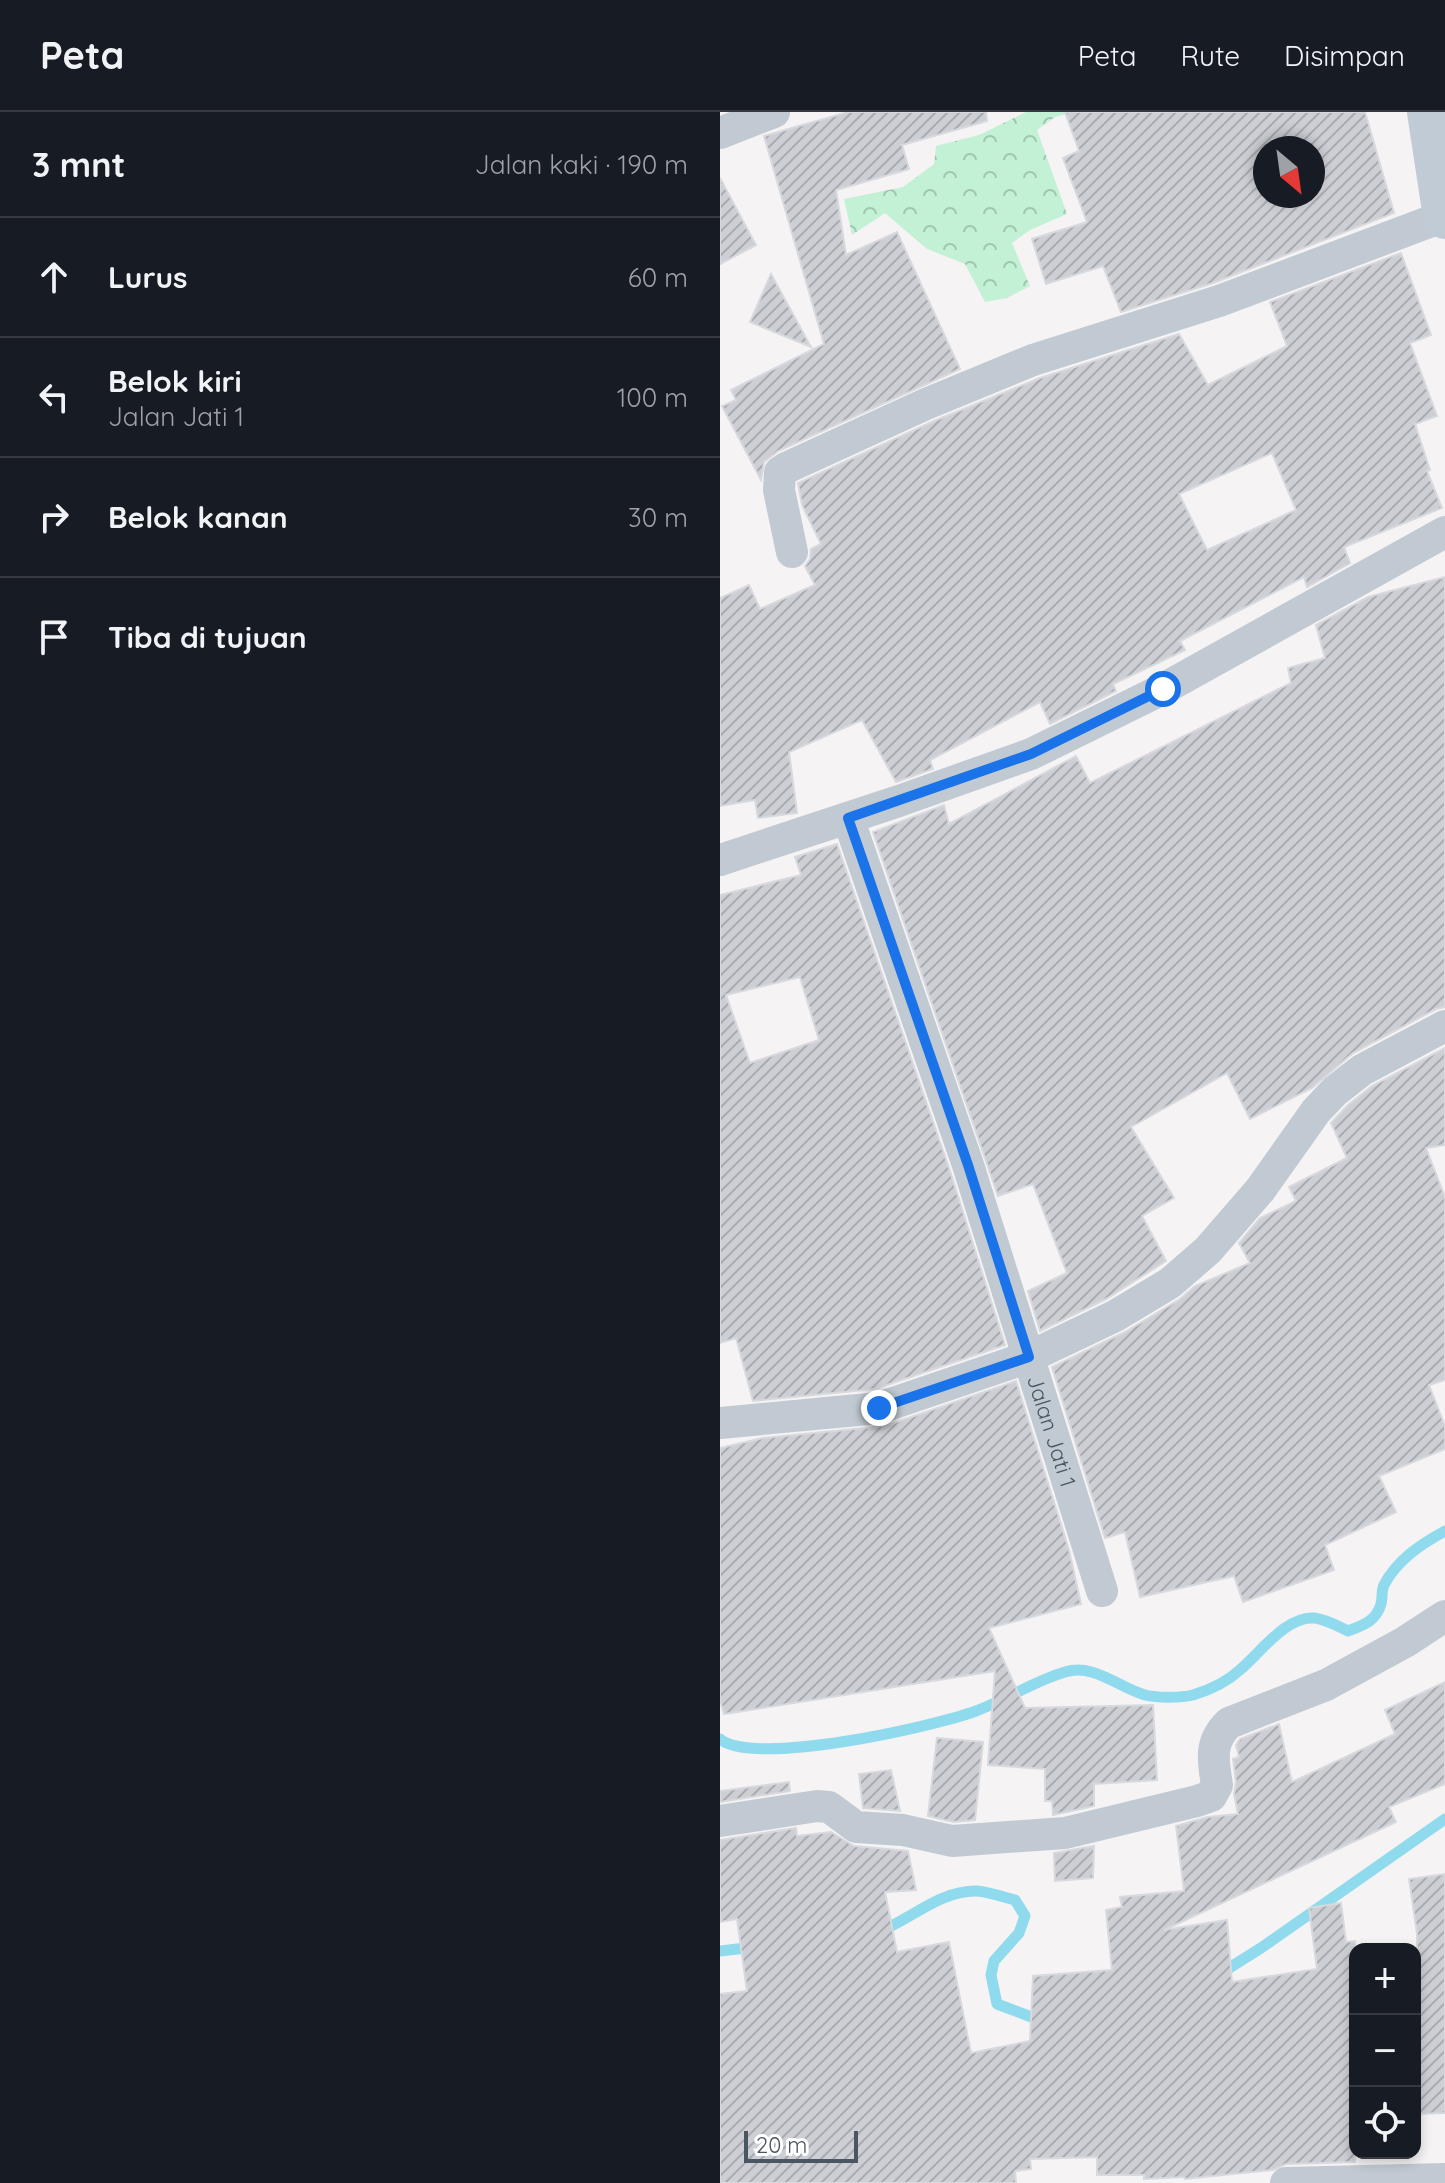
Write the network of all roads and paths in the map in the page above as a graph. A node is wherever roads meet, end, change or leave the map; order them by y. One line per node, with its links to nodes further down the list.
1 (774, 112): 3 (street)
2 (1429, 112): 4 (street)
3 (720, 133)
4 (1445, 216): 6 (street)
5 (1445, 532): 7 (street)
6 (792, 552)
7 (848, 818): 8 (street); 10 (street, Jalan Jati 1)
8 (720, 860)
9 (1445, 1026): 10 (street)
10 (1029, 1357): 11 (street); 12 (street, Jalan Jati 1)
11 (720, 1423)
12 (1102, 1591)
13 (1445, 1616): 14 (street)
14 (720, 1821)
15 (1427, 2180): 16 (street)
16 (1286, 2183)

